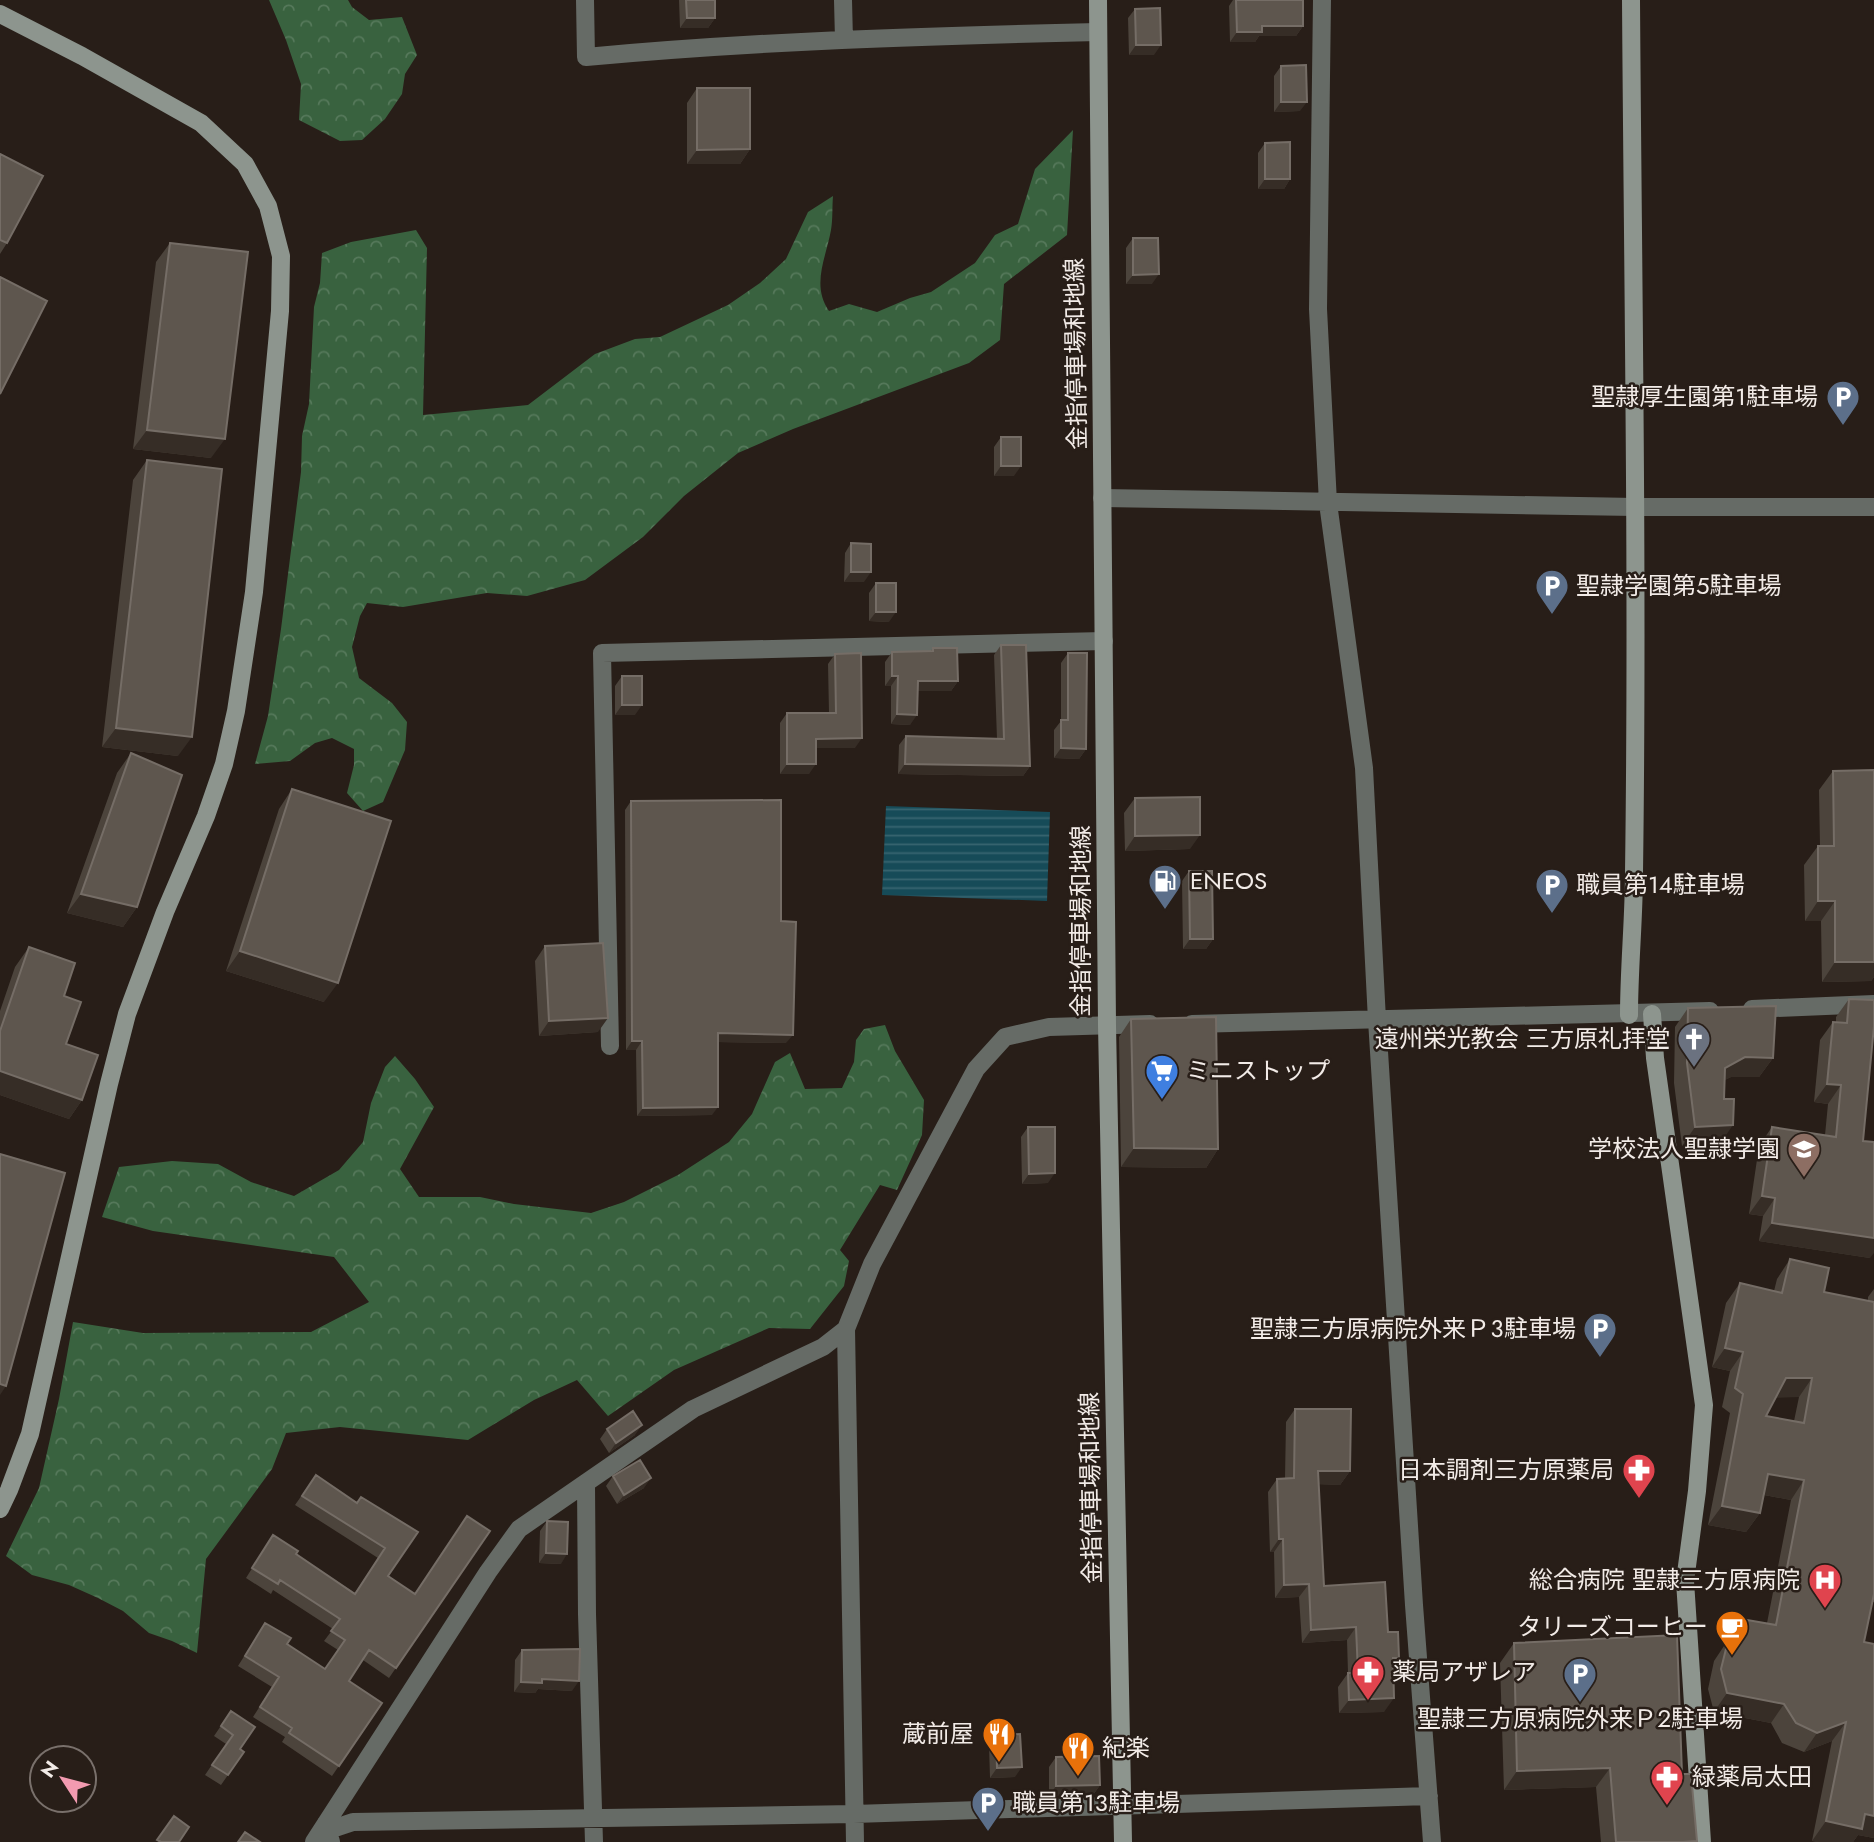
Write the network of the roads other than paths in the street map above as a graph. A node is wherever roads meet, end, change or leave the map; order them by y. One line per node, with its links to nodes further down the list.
1 (584, 0): 8 (street)
2 (843, 0): 8 (street)
3 (1098, 0): 7 (street, 金指停車場和地線)
4 (1322, 0): 10 (street)
5 (1631, 0): 12 (street)
6 (0, 14): 22 (street)
7 (1098, 32): 8 (street); 9 (street, 金指停車場和地線)
8 (844, 40)
9 (1102, 498): 10 (street); 13 (street, 金指停車場和地線)
10 (1328, 503): 12 (street); 17 (street)
11 (1874, 507): 12 (street)
12 (1635, 508): 16 (street)
13 (1104, 641): 18 (street, 金指停車場和地線); 19 (street)
14 (1874, 1004): 15 (street)
15 (1652, 1014): 16 (street); 34 (street)
16 (1629, 1015): 17 (street)
17 (1377, 1020): 18 (street); 23 (street)
18 (1107, 1025): 20 (street); 24 (street, 金指停車場和地線)
19 (610, 1046)
20 (846, 1329): 21 (street); 25 (street)
21 (586, 1484): 26 (street); 27 (street)
22 (0, 1509)
23 (1429, 1796): 24 (street); 33 (street)
24 (1122, 1805): 25 (street); 32 (street, 金指停車場和地線)
25 (854, 1814): 26 (street); 31 (street)
26 (594, 1818): 27 (street); 30 (street)
27 (326, 1823): 28 (street); 29 (street)
28 (314, 1842)
29 (331, 1842)
30 (594, 1842)
31 (855, 1842)
32 (1124, 1842)
33 (1432, 1842)
34 (1702, 1842)

